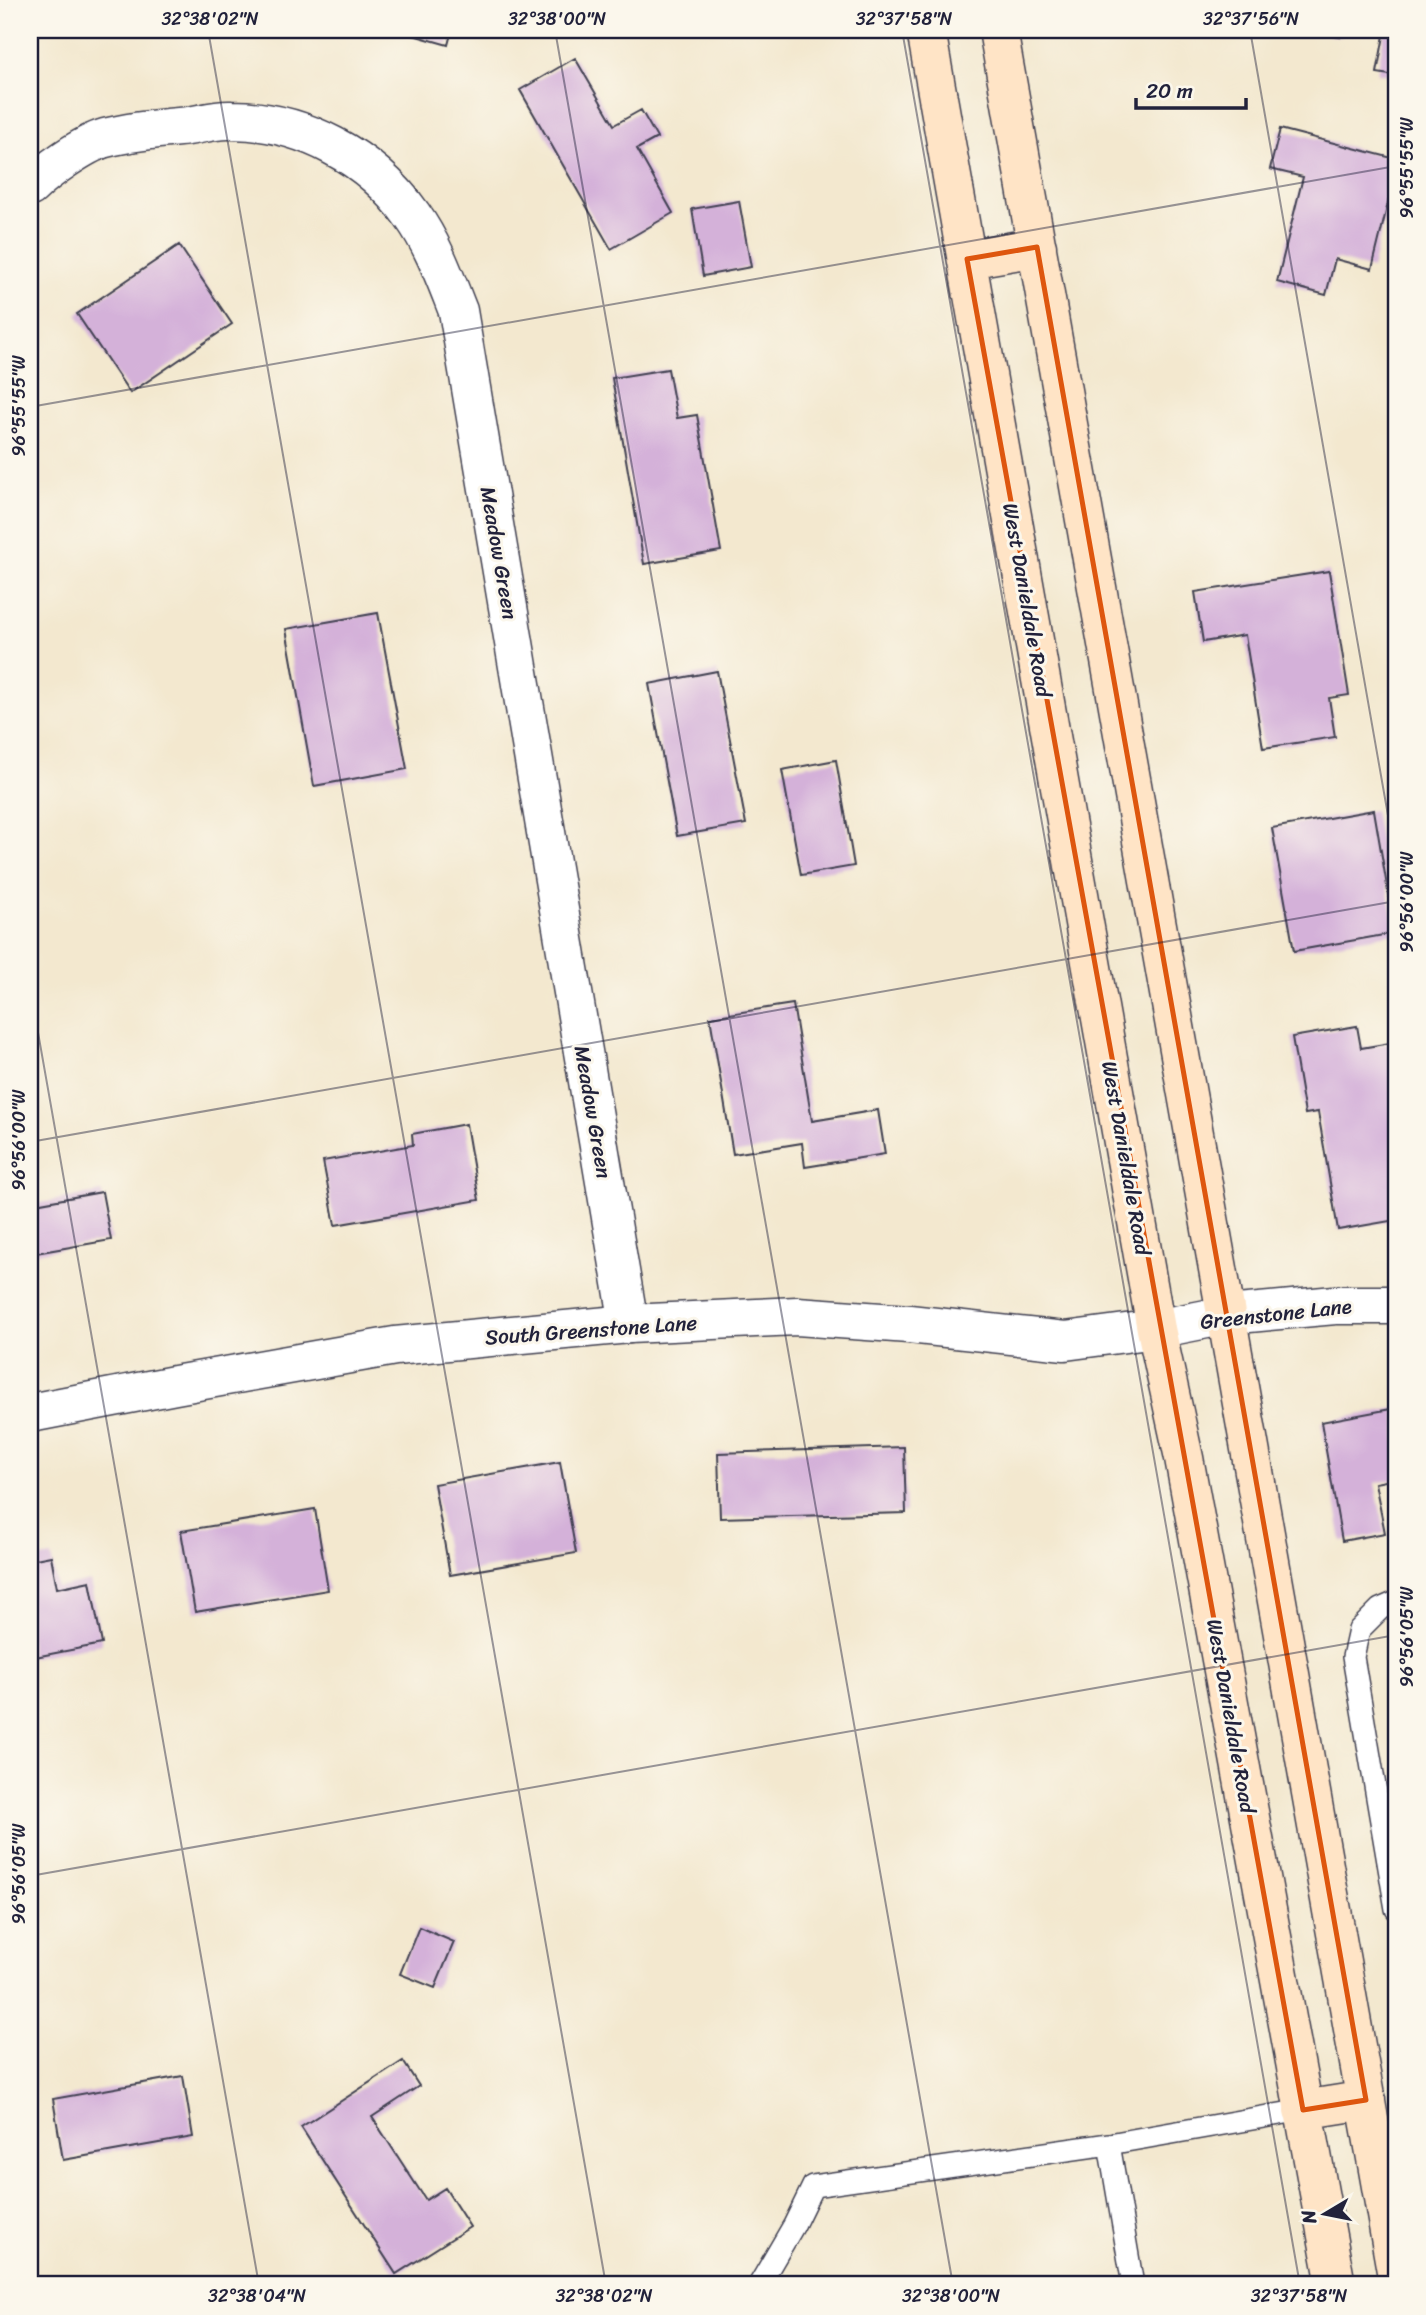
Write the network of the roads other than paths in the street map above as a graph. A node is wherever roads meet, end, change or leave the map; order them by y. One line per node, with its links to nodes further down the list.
1 (926, 30): 5 (main road, West Danieldale Road)
2 (998, 30): 4 (main road)
3 (30, 187): 8 (street, Meadow Green)
4 (1037, 247): 5 (main road); 7 (main road)
5 (967, 259): 9 (main road, West Danieldale Road)
6 (1396, 1305): 7 (street, Greenstone Lane)
7 (1227, 1315): 9 (street, Greenstone Lane); 13 (main road)
8 (629, 1324): 9 (street, South Greenstone Lane); 10 (street, South Greenstone Lane)
9 (1156, 1329): 14 (main road, West Danieldale Road)
10 (30, 1413)
11 (1396, 1602): 12 (lane)
12 (1396, 1909)
13 (1366, 2100): 14 (main road); 16 (main road)
14 (1303, 2110): 15 (lane); 19 (main road, West Danieldale Road)
15 (1109, 2144): 17 (lane); 18 (lane)
16 (1396, 2271)
17 (759, 2285)
18 (1133, 2285)
19 (1336, 2285)

